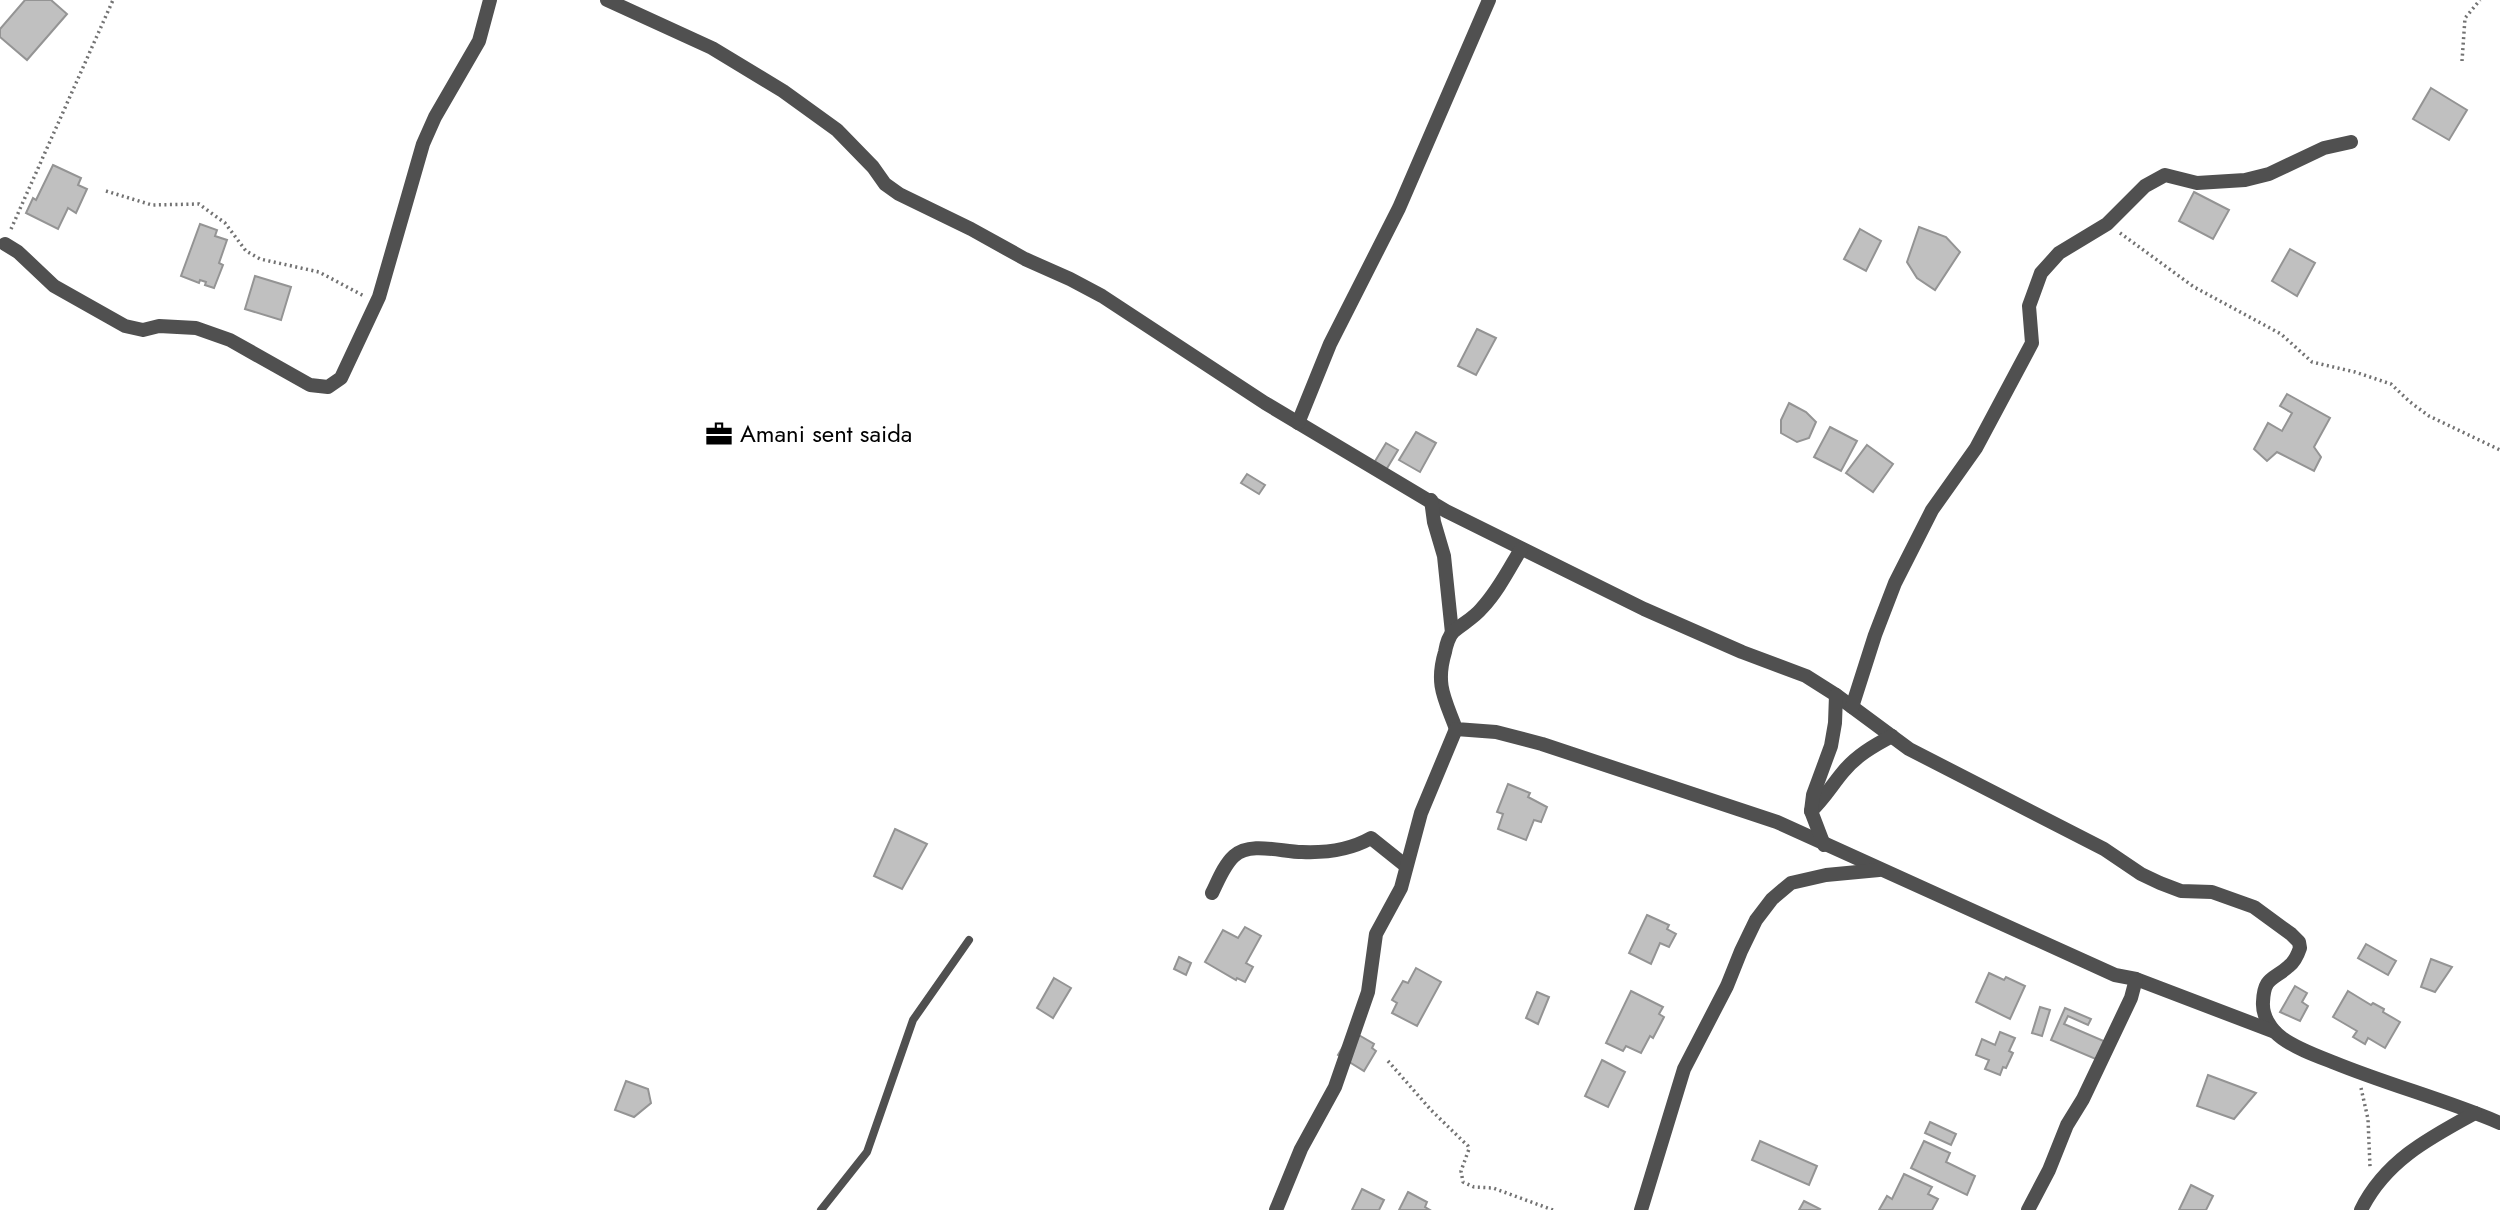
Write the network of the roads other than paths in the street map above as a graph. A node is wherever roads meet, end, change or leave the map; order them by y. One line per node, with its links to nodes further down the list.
1 (490, 0): 5 (street)
2 (607, 0): 6 (street)
3 (1489, 0): 6 (street)
4 (2351, 142): 11 (street)
5 (5, 244)
6 (1298, 423): 7 (street)
7 (1431, 500): 8 (street); 9 (street)
8 (1521, 549): 9 (street); 10 (street)
9 (1451, 633): 12 (street)
10 (1836, 695): 11 (street); 14 (street)
11 (1852, 707): 13 (street)
12 (1456, 729): 15 (street); 16 (street)
13 (1892, 736): 14 (street); 21 (street)
14 (1811, 811): 15 (street)
15 (1824, 845): 17 (street)
16 (1406, 866): 18 (street); 25 (street)
17 (1882, 870): 20 (street); 26 (street)
18 (1212, 893)
19 (969, 940): 24 (lane)
20 (2136, 979): 21 (street); 27 (street)
21 (2276, 1032): 22 (street)
22 (2475, 1113): 23 (street); 28 (street)
23 (2500, 1124)
24 (821, 1210)
25 (1276, 1210)
26 (1641, 1210)
27 (2028, 1210)
28 (2361, 1210)

